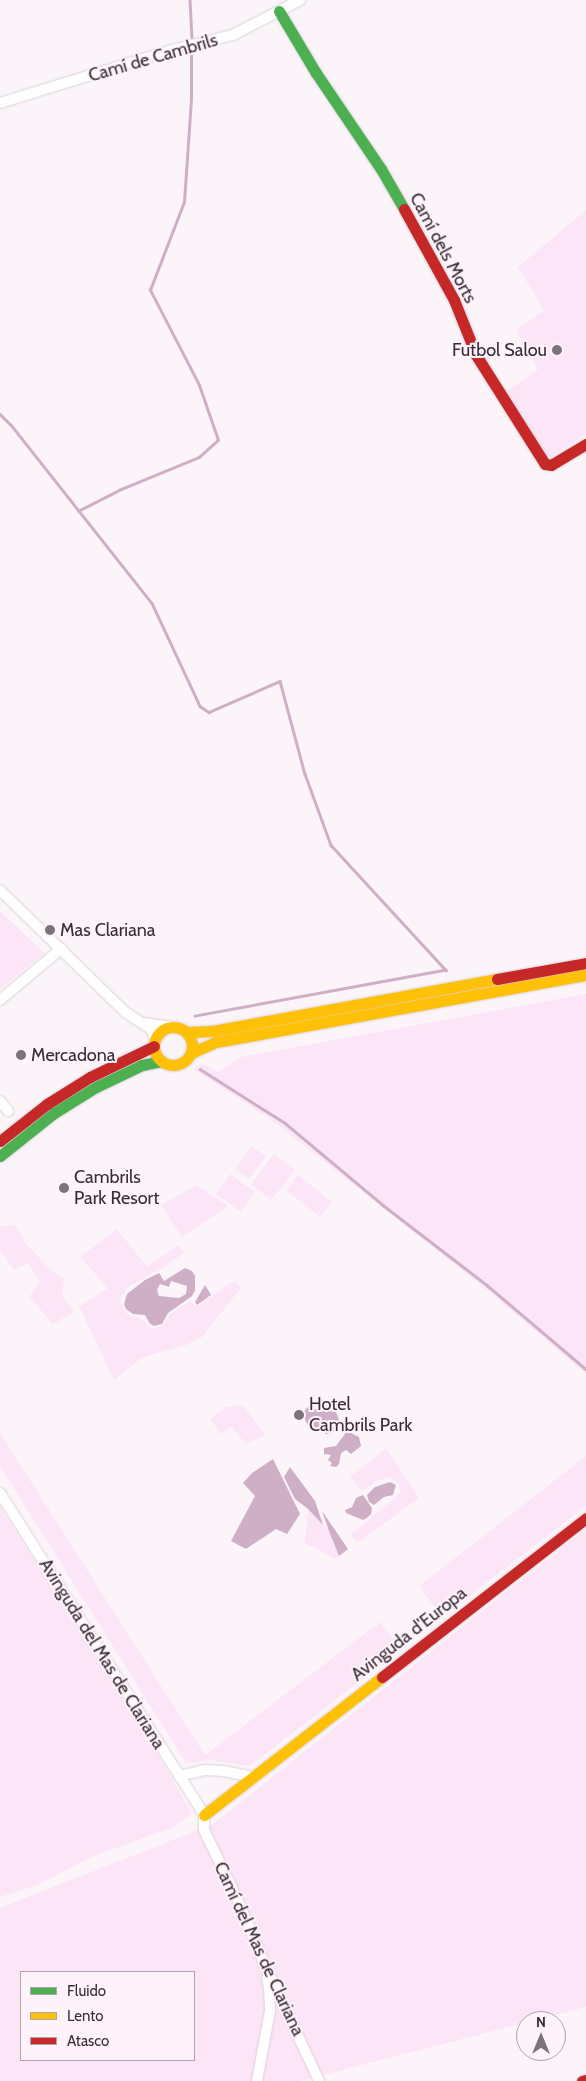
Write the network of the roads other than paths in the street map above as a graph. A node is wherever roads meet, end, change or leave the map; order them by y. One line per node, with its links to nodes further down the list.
1 (300, 0): 2 (street, Camí de Cambrils)
2 (279, 11): 3 (street, Camí de Cambrils); 4 (street, Camí dels Morts)
3 (0, 103)
4 (586, 444)
5 (0, 890): 6 (street)
6 (61, 949): 9 (street); 10 (street)
7 (586, 963): 12 (street)
8 (586, 975): 14 (street)
9 (0, 1000)
10 (143, 1023): 11 (street); 13 (street)
11 (171, 1027): 12 (street); 13 (street)
12 (187, 1032): 14 (street)
13 (155, 1043): 15 (street); 18 (street)
14 (192, 1053): 15 (street)
15 (162, 1062): 19 (street)
16 (0, 1101): 17 (street)
17 (8, 1111)
18 (0, 1142)
19 (0, 1156)
20 (1, 1497): 23 (street, Avinguda del Mas de Clariana)
21 (586, 1518): 24 (street, Avinguda d'Europa)
22 (231, 1773): 23 (street); 24 (street); 25 (street)
23 (179, 1776): 26 (street, Avinguda del Mas de Clariana)
24 (253, 1777): 25 (street, Avinguda d'Europa)
25 (231, 1794): 26 (street, Avinguda d'Europa)
26 (204, 1815): 27 (street, Camí del Mas de Clariana)
27 (265, 1965): 29 (street); 30 (street, Camí del Mas de Clariana)
28 (586, 2080): 31 (street)
29 (257, 2081)
30 (319, 2081)
31 (582, 2081)

